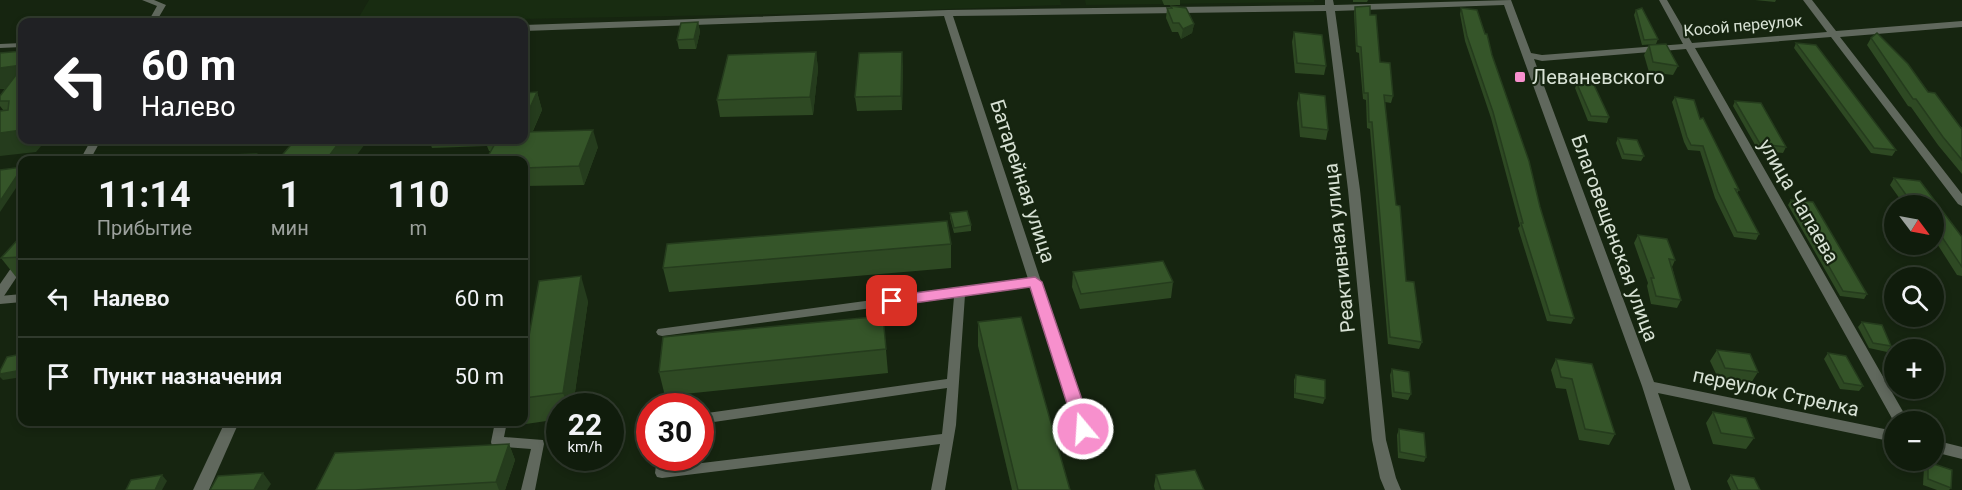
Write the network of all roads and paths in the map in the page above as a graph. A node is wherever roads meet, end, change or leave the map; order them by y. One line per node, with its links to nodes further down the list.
1 (146, 0): 7 (lane)
2 (1663, 0): 12 (street, улица Чапаева)
3 (1807, 0): 10 (street)
4 (1507, 1): 5 (street); 14 (street, Благовещенская улица)
5 (1329, 4): 6 (street); 40 (street, Реактивная улица)
6 (948, 13): 9 (street); 17 (street, Батарейная улица)
7 (154, 18)
8 (1962, 24): 10 (street, Косой переулок)
9 (528, 27)
10 (1830, 33): 12 (street, Косой переулок); 15 (street)
11 (18, 45): 13 (lane)
12 (1687, 45): 14 (street, Косой переулок); 25 (street, улица Чапаева)
13 (0, 46)
14 (1527, 55): 24 (street, Благовещенская улица)
15 (1962, 202)
16 (18, 267): 19 (street)
17 (1035, 282): 18 (lane); 29 (street, Батарейная улица)
18 (960, 292): 22 (lane); 23 (lane)
19 (0, 293)
20 (18, 298): 21 (lane)
21 (0, 300)
22 (662, 332)
23 (953, 383): 26 (lane); 31 (lane)
24 (1649, 386): 30 (street, переулок Стрелка); 41 (street, Благовещенская улица)
25 (1896, 411)
26 (714, 417)
27 (230, 426): 37 (street)
28 (500, 426): 38 (lane)
29 (1083, 429)
30 (1884, 435)
31 (948, 438): 34 (lane); 39 (lane)
32 (1944, 448): 33 (street)
33 (1962, 453)
34 (714, 467)
35 (662, 471): 36 (lane)
36 (678, 471)
37 (201, 490)
38 (528, 490)
39 (938, 490)
40 (1393, 490)
41 (1683, 490)

